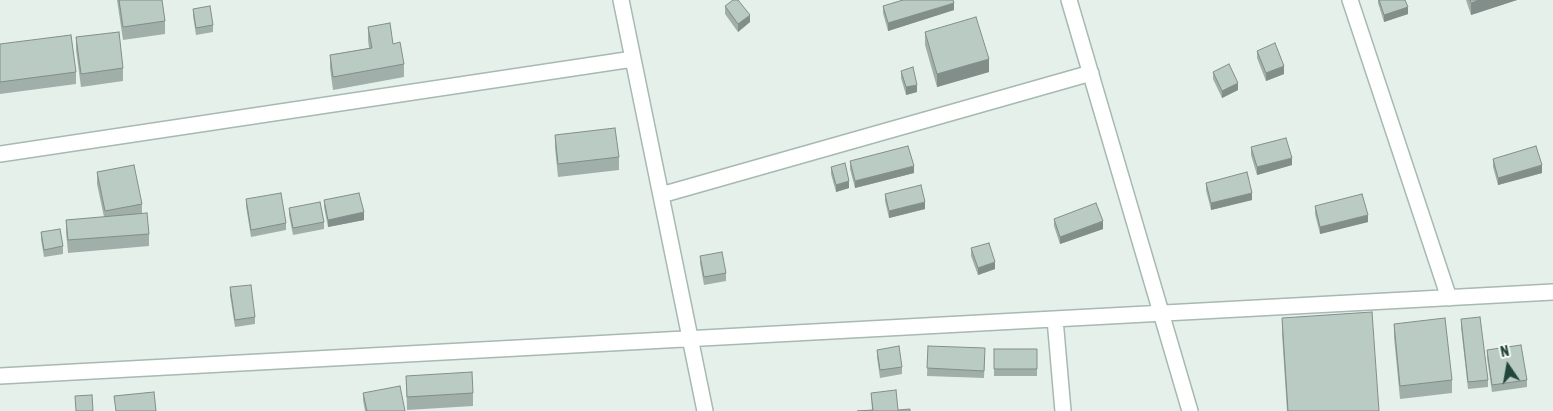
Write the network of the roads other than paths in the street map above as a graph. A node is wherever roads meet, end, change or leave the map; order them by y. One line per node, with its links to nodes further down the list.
1 (621, 0): 4 (street)
2 (1069, 0): 5 (street)
3 (1350, 0): 9 (street)
4 (633, 59): 6 (street); 7 (street)
5 (1091, 73): 7 (street); 10 (street)
6 (0, 154)
7 (661, 194): 12 (street)
8 (1553, 292): 9 (street)
9 (1450, 298): 10 (street)
10 (1161, 313): 11 (street); 16 (street)
11 (1055, 319): 12 (street); 15 (street)
12 (690, 338): 13 (street); 14 (street)
13 (0, 376)
14 (705, 411)
15 (1063, 411)
16 (1190, 411)

